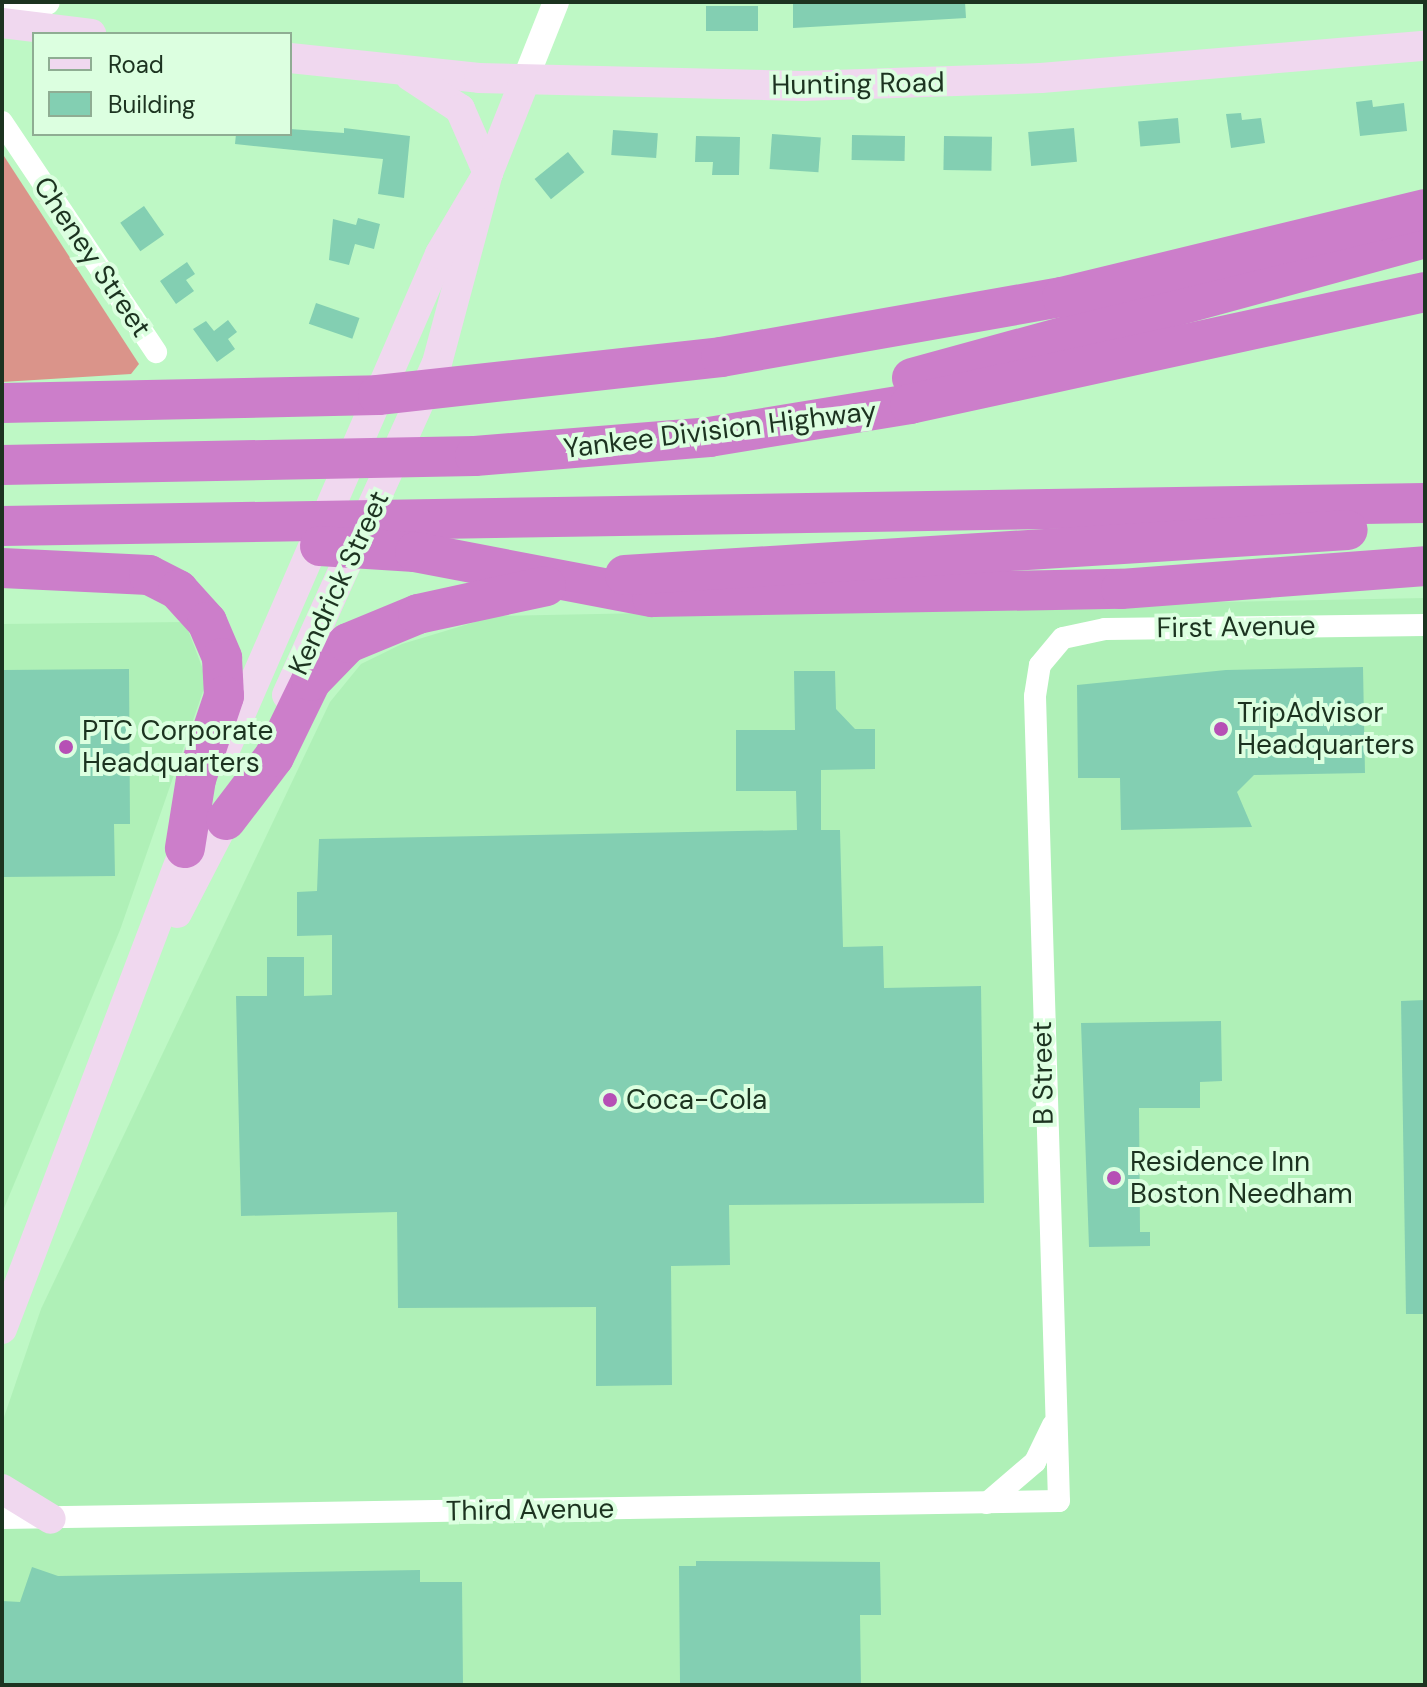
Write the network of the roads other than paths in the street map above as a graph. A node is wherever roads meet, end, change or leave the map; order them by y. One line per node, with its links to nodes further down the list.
1 (47, 2): 3 (street)
2 (556, 2): 9 (street, Kendrick Street)
3 (2, 13)
4 (2, 23): 5 (main road)
5 (75, 32)
6 (1425, 46): 9 (main road, Hunting Road)
7 (292, 58): 8 (main road, Hunting Road)
8 (393, 70): 9 (main road, Hunting Road); 11 (main road)
9 (525, 80): 11 (main road, Kendrick Street)
10 (2, 122): 15 (street, Cheney Street)
11 (488, 173): 17 (main road, Kendrick Street); 18 (main road, Kendrick Street)
12 (1425, 209): 18 (highway)
13 (1425, 238): 19 (highway)
14 (1425, 292): 19 (highway, Yankee Division Highway)
15 (156, 352)
16 (2, 403): 17 (highway)
17 (375, 403): 18 (highway); 30 (main road, Kendrick Street)
18 (420, 404): 29 (main road, Kendrick Street)
19 (676, 441): 20 (highway, Yankee Division Highway)
20 (2, 465)
21 (1425, 503): 22 (highway)
22 (106, 524): 23 (highway); 25 (highway)
23 (2, 526)
24 (1425, 528): 29 (highway)
25 (1425, 566)
26 (2, 568): 30 (highway)
27 (1425, 625): 28 (street, First Avenue)
28 (1051, 648): 33 (street, B Street)
29 (226, 820): 31 (main road, Kendrick Street)
30 (185, 848): 31 (main road, Kendrick Street)
31 (140, 973): 32 (main road, Kendrick Street)
32 (2, 1329)
33 (1053, 1424): 35 (street, B Street); 36 (street)
34 (2, 1489): 38 (main road)
35 (1059, 1501): 36 (street, Third Avenue)
36 (987, 1503): 38 (street, Third Avenue)
37 (2, 1518): 38 (street, Third Avenue)
38 (51, 1519)

